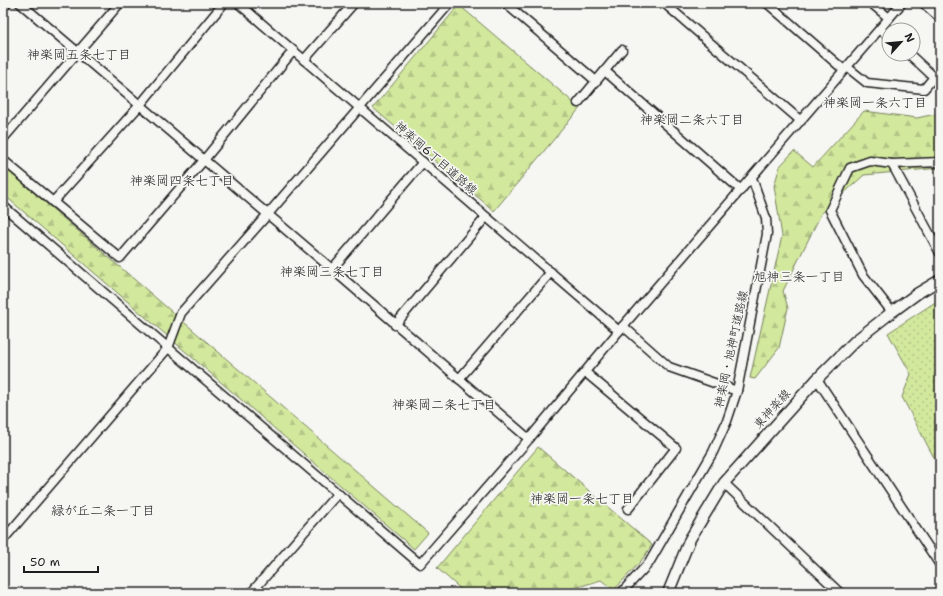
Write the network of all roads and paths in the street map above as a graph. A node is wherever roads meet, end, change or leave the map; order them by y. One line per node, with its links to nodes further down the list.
1 (6, 3): 14 (street)
2 (20, 3): 20 (street)
3 (120, 3): 20 (street)
4 (224, 3): 27 (street)
5 (238, 3): 19 (street, 神楽岡6丁目道路線)
6 (354, 3): 21 (street)
7 (450, 3): 28 (street)
8 (505, 3): 25 (street)
9 (767, 3): 23 (street)
10 (871, 3): 15 (street)
11 (902, 3): 15 (street)
12 (923, 3): 16 (street)
13 (666, 4): 29 (street)
14 (3, 6)
15 (889, 18): 17 (street)
16 (940, 18)
17 (880, 29): 23 (street)
18 (622, 50): 24 (street)
19 (293, 51): 21 (street, 神楽岡6丁目道路線); 32 (street)
20 (78, 52): 27 (street); 30 (street)
21 (304, 60): 28 (street, 神楽岡6丁目道路線)
22 (918, 62): 23 (street)
23 (846, 68): 29 (street)
24 (605, 71): 25 (street); 37 (street)
25 (596, 80): 26 (street)
26 (578, 103)
27 (140, 105): 32 (street); 38 (street)
28 (359, 107): 33 (street, 神楽岡6丁目道路線); 40 (street)
29 (801, 121): 36 (street)
30 (3, 139)
31 (3, 160): 38 (street)
32 (204, 160): 38 (street); 40 (street)
33 (423, 162): 41 (street, 神楽岡6丁目道路線); 43 (street)
34 (940, 162): 35 (street)
35 (892, 164): 42 (street); 46 (street)
36 (752, 178): 37 (street); 53 (street, 神楽岡・旭神町道路線)
37 (741, 190): 48 (street)
38 (53, 202)
39 (3, 206): 49 (street)
40 (268, 214): 43 (street); 49 (street)
41 (486, 217): 44 (street, 神楽岡6丁目道路線); 47 (street)
42 (940, 253)
43 (332, 269): 47 (street)
44 (551, 272): 48 (street, 神楽岡6丁目道路線); 52 (street)
45 (940, 280): 46 (street, 東神楽線)
46 (892, 312): 51 (street, 東神楽線)
47 (395, 325): 52 (street)
48 (621, 328): 50 (street); 53 (street, 神楽岡6丁目道路線)
49 (168, 348): 56 (street); 58 (street)
50 (585, 372): 54 (street); 57 (street)
51 (817, 379): 55 (street, 東神楽線); 59 (street)
52 (459, 380): 54 (street)
53 (737, 391): 61 (street, 神楽岡・旭神町道路線)
54 (528, 439): 56 (street)
55 (724, 483): 62 (street, 東神楽線); 63 (street)
56 (338, 493): 60 (street)
57 (628, 509)
58 (3, 540)
59 (940, 565)
60 (251, 593)
61 (621, 593)
62 (668, 593)
63 (840, 593)

